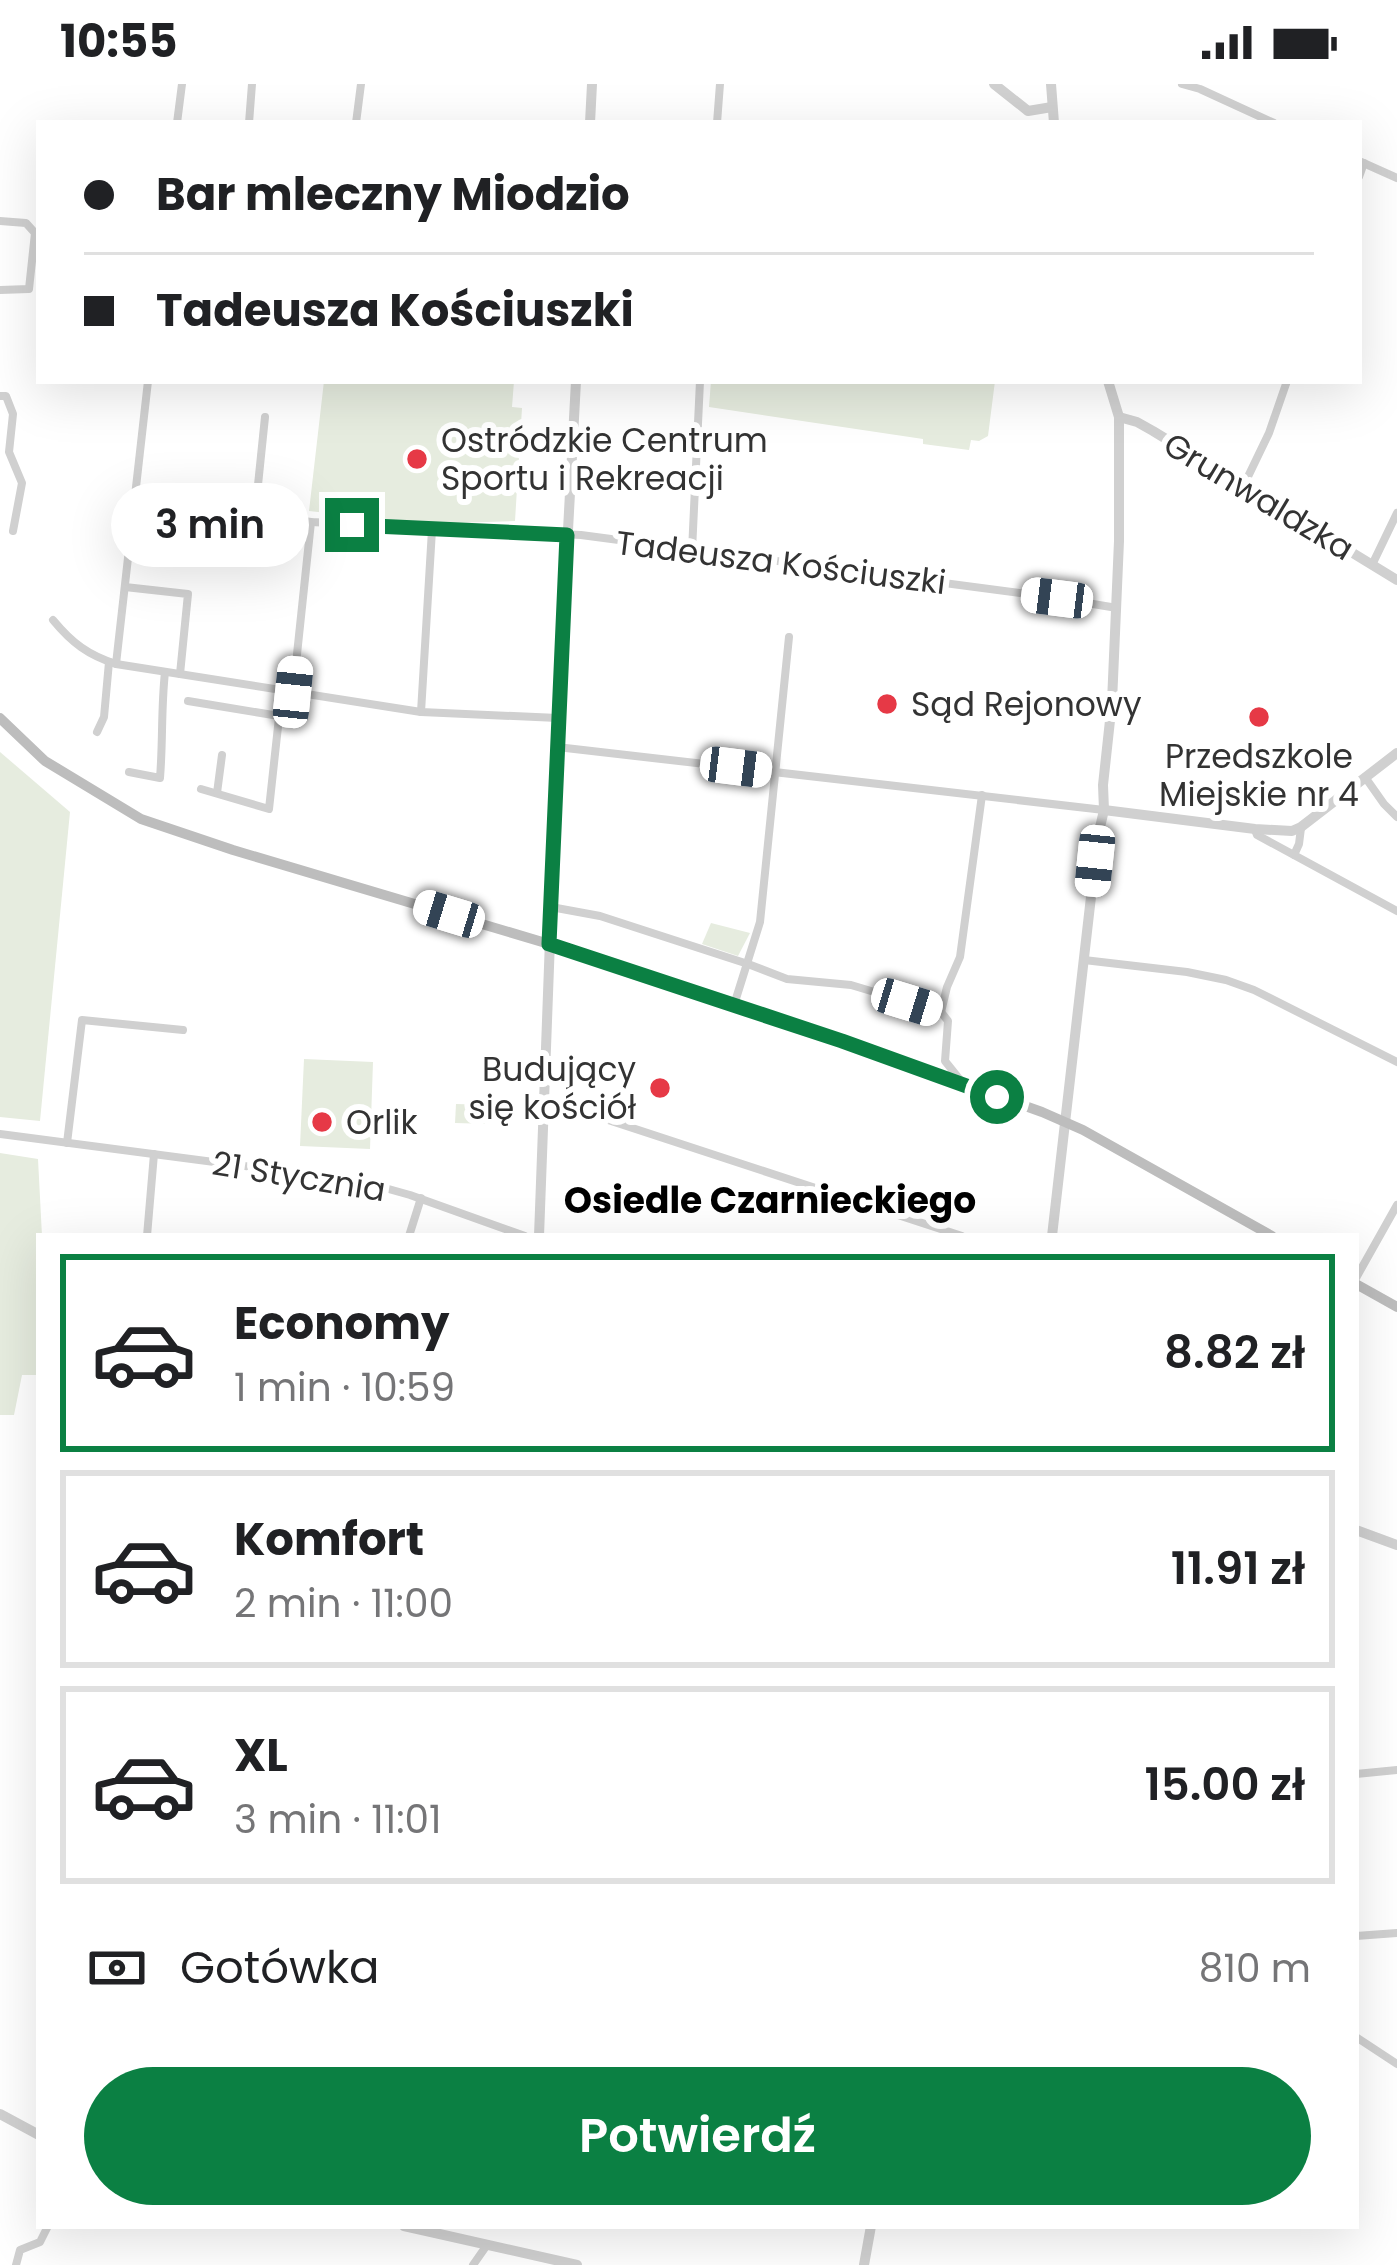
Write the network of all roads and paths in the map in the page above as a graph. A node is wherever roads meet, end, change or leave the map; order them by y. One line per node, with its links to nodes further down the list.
1 (182, 84): 10 (street)
2 (253, 84): 11 (street)
3 (361, 84): 12 (street)
4 (592, 84): 13 (street)
5 (720, 84): 14 (street)
6 (994, 84): 9 (street)
7 (1052, 84): 9 (street)
8 (1182, 84): 16 (street)
9 (1052, 107): 15 (street)
10 (177, 120)
11 (249, 120)
12 (356, 120)
13 (590, 120)
14 (717, 120)
15 (1054, 120)
16 (1267, 120)
17 (1362, 162): 18 (street)
18 (1397, 178)
19 (0, 221): 20 (street)
20 (0, 290)
21 (148, 384): 38 (street)
22 (576, 384): 34 (street)
23 (700, 384): 35 (street)
24 (1109, 384): 28 (street)
25 (1286, 384): 29 (street)
26 (3, 396): 33 (street)
27 (265, 417): 31 (street, Tadeusza Kościuszki)
28 (1119, 417): 29 (street, Grunwaldzka); 39 (street)
29 (1243, 487): 36 (street, Grunwaldzka)
30 (1397, 513): 36 (street)
31 (311, 522): 32 (street, Tadeusza Kościuszki); 46 (street)
32 (432, 530): 34 (street, Tadeusza Kościuszki); 48 (street)
33 (13, 531)
34 (567, 535): 35 (street, Tadeusza Kościuszki); 51 (street)
35 (692, 551): 39 (street, Tadeusza Kościuszki)
36 (1372, 565): 37 (street, Grunwaldzka)
37 (1397, 580)
38 (125, 587): 42 (street); 44 (street)
39 (1117, 608): 62 (street)
40 (53, 620): 42 (street)
41 (789, 637): 57 (street)
42 (113, 663): 43 (street); 52 (street)
43 (165, 673): 44 (street); 56 (street)
44 (180, 674): 45 (street)
45 (282, 691): 46 (street); 49 (street)
46 (293, 692): 48 (street)
47 (188, 701): 49 (street)
48 (422, 712): 51 (street)
49 (279, 716): 60 (street)
50 (0, 718): 69 (main road)
51 (558, 718): 53 (street)
52 (97, 732)
53 (557, 747): 57 (street); 67 (street)
54 (1397, 753): 58 (street)
55 (222, 755): 60 (street)
56 (129, 772)
57 (776, 772): 61 (street); 71 (street)
58 (1365, 777): 63 (street); 64 (street)
59 (201, 788): 60 (street)
60 (217, 794)
61 (982, 795): 62 (street); 73 (street)
62 (1105, 810): 65 (street); 70 (street)
63 (1397, 817)
64 (1301, 827): 65 (street); 66 (street)
65 (1255, 829): 66 (street)
66 (1294, 854): 68 (street)
67 (550, 907): 69 (street); 71 (street)
68 (1397, 911)
69 (549, 944): 72 (main road); 77 (street)
70 (1084, 960): 75 (street); 78 (street)
71 (748, 964): 72 (street); 73 (street)
72 (734, 1005): 76 (main road)
73 (941, 1012): 76 (street)
74 (183, 1030): 81 (street)
75 (1397, 1062)
76 (966, 1086): 78 (main road)
77 (543, 1098): 89 (street); 90 (street)
78 (1066, 1122): 91 (street); 92 (main road)
79 (0, 1134): 80 (street, 21 Stycznia)
80 (42, 1140): 81 (street, 21 Stycznia); 83 (street)
81 (67, 1143): 82 (street, 21 Stycznia)
82 (154, 1154): 84 (street, 21 Stycznia); 86 (street)
83 (40, 1155)
84 (421, 1198): 87 (street); 88 (street, 21 Stycznia)
85 (1397, 1205): 93 (street)
86 (147, 1233)
87 (411, 1233)
88 (517, 1233)
89 (539, 1233)
90 (953, 1233)
91 (1052, 1233)
92 (1267, 1233)
93 (1359, 1275)
94 (1359, 1283): 95 (main road)
95 (1397, 1307)
96 (1359, 1531): 97 (street)
97 (1397, 1545)
98 (1397, 1770): 99 (street)
99 (1359, 1774)
100 (1397, 1933): 101 (street)
101 (1359, 1936)
102 (1359, 2039): 103 (street)
103 (1397, 2064)
104 (0, 2114): 105 (street)
105 (36, 2133)
106 (46, 2229): 110 (street)
107 (416, 2229): 109 (street)
108 (870, 2229): 113 (street)
109 (487, 2246): 111 (street); 112 (street)
110 (16, 2265)
111 (473, 2265)
112 (577, 2265)
113 (864, 2265)

